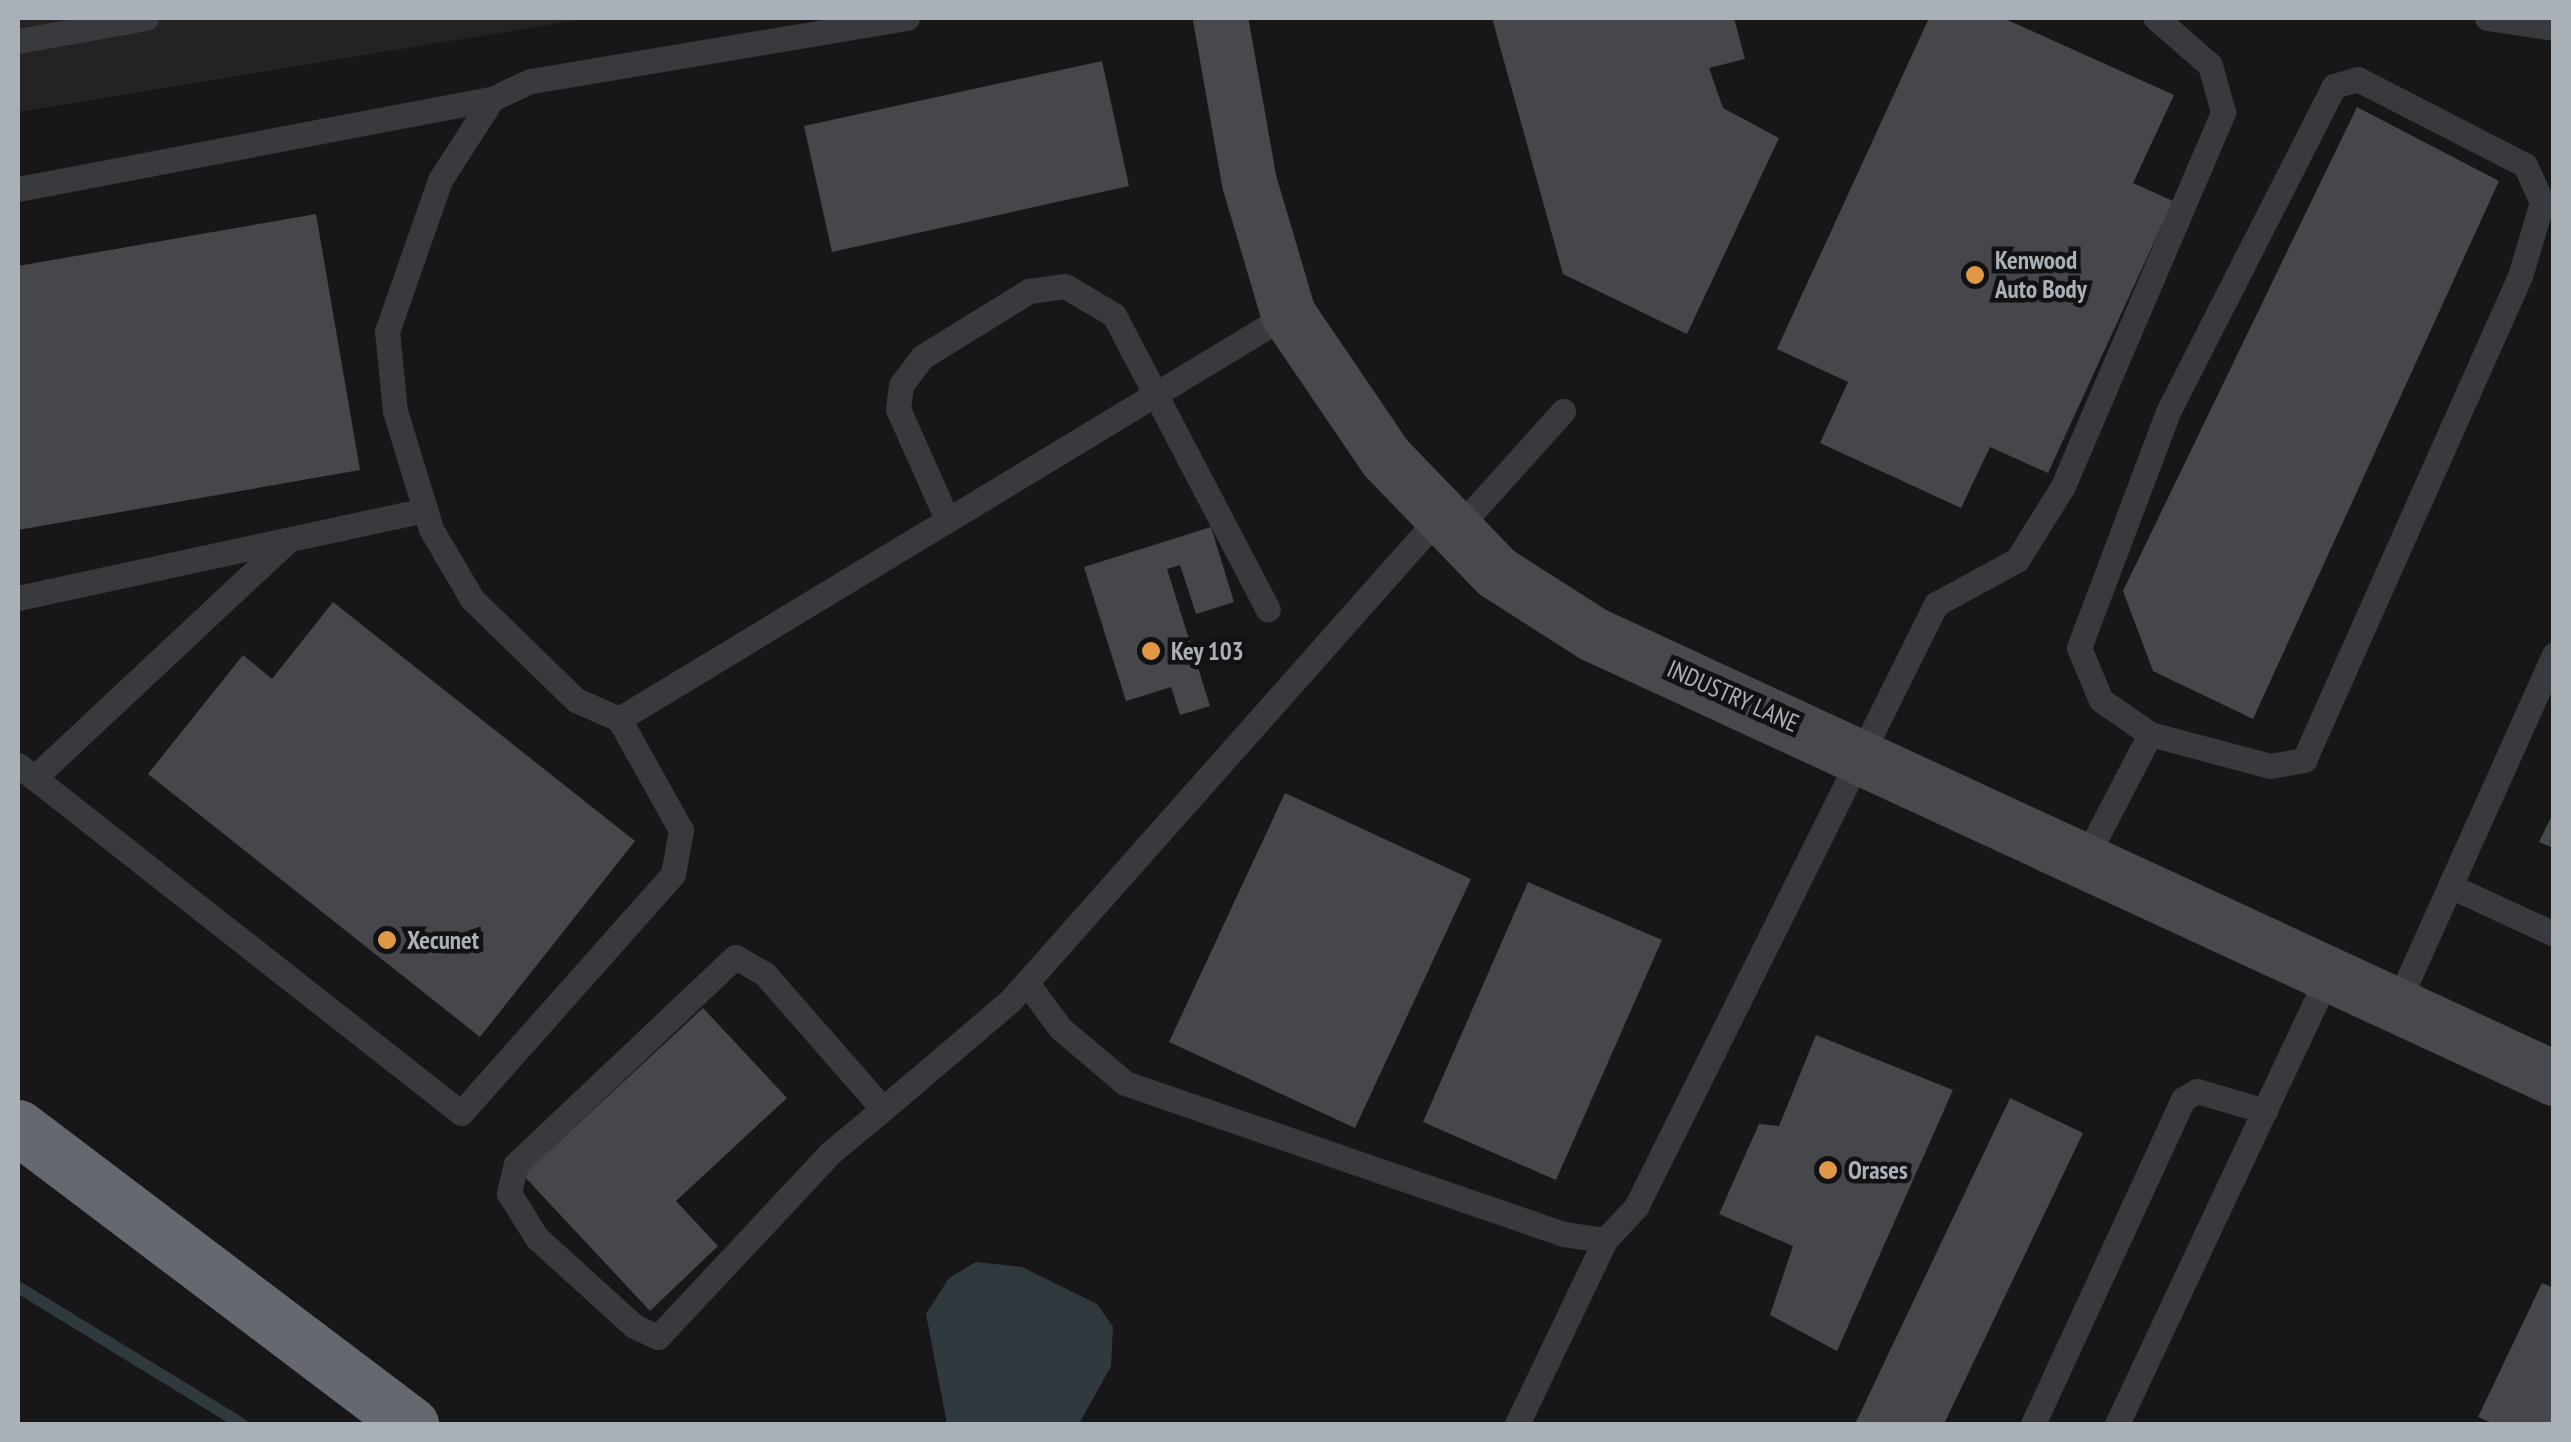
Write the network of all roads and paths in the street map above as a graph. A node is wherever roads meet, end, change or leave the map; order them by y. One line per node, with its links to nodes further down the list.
1 (146, 18): 7 (lane)
2 (907, 18): 8 (lane)
3 (1220, 18): 10 (street, INDUSTRY LANE)
4 (2156, 18): 22 (lane)
5 (2487, 18): 6 (lane)
6 (2554, 28)
7 (18, 40)
8 (492, 99): 9 (lane); 13 (lane)
9 (18, 189)
10 (1288, 314): 11 (lane); 15 (street, INDUSTRY LANE)
11 (1155, 394): 14 (lane); 14 (lane); 18 (lane)
12 (1563, 411): 15 (lane)
13 (426, 510): 16 (lane); 20 (lane)
14 (947, 519): 20 (lane)
15 (1448, 523): 22 (street, INDUSTRY LANE); 28 (lane)
16 (288, 540): 17 (lane); 23 (lane)
17 (18, 598)
18 (1268, 609)
19 (2554, 655): 25 (lane)
20 (619, 719): 23 (lane)
21 (2150, 734): 21 (lane); 24 (lane)
22 (1860, 753): 24 (street, INDUSTRY LANE); 34 (lane)
23 (26, 772)
24 (2085, 859): 27 (street, INDUSTRY LANE)
25 (2450, 886): 26 (lane); 29 (lane)
26 (2554, 934)
27 (2328, 974): 29 (street, INDUSTRY LANE); 32 (lane)
28 (1027, 982): 31 (lane); 34 (lane)
29 (2397, 1004): 30 (street, INDUSTRY LANE)
30 (2554, 1078)
31 (883, 1109): 31 (lane)
32 (2265, 1111): 37 (lane); 38 (lane)
33 (18, 1126): 35 (highway)
34 (1605, 1240): 36 (lane)
35 (411, 1424)
36 (1517, 1424)
37 (2033, 1424)
38 (2116, 1424)

